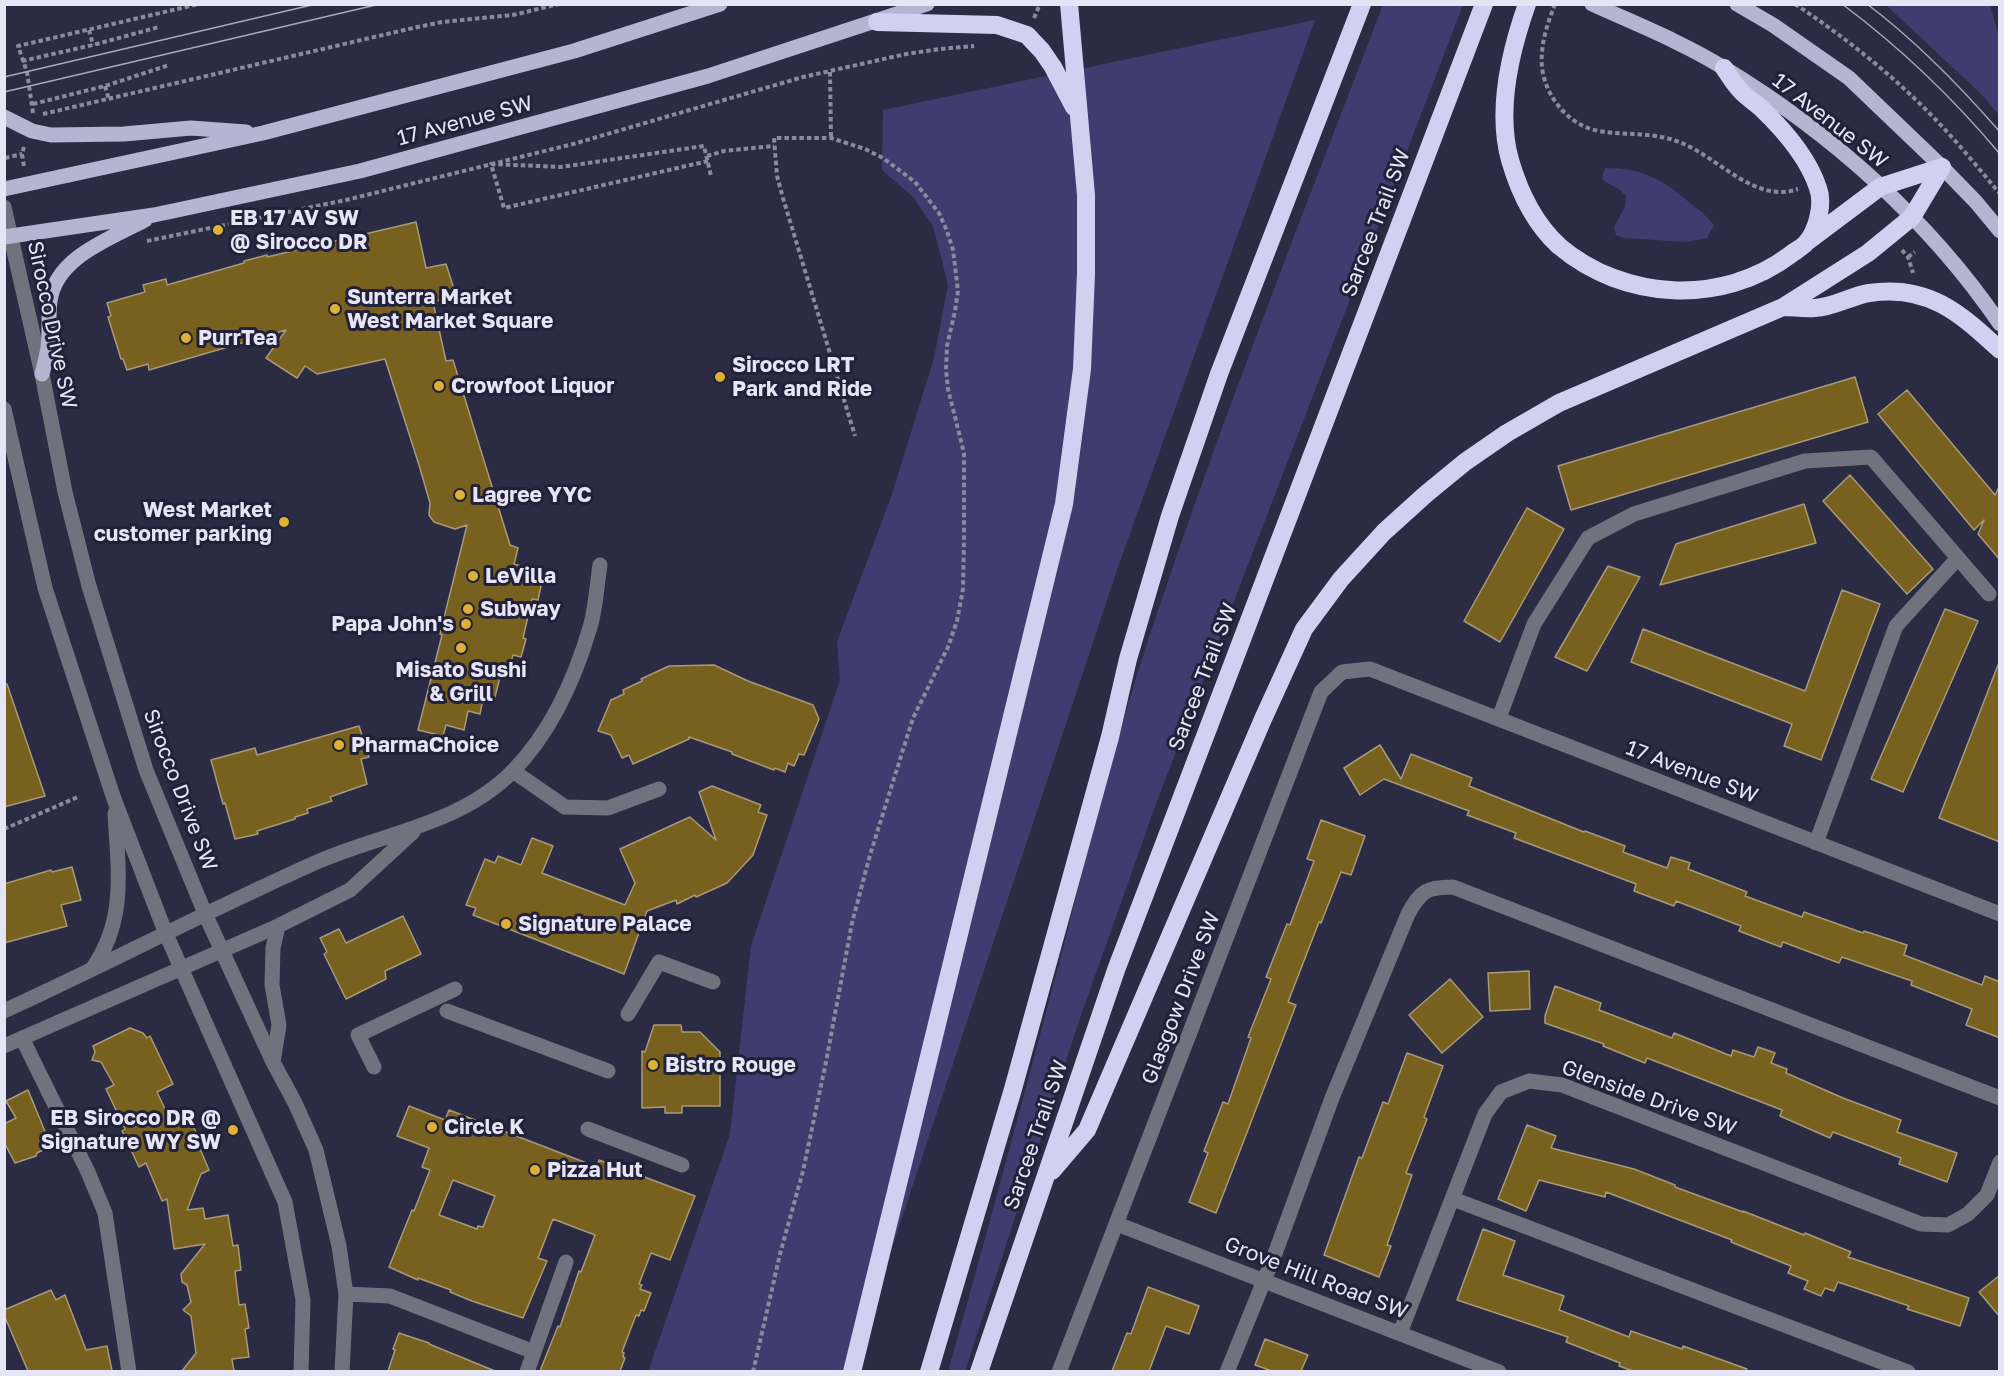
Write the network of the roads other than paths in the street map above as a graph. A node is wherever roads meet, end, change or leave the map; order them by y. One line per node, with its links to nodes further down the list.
1 (720, 4): 13 (main road, 17 Avenue SW)
2 (927, 4): 9 (main road, 17 Avenue SW)
3 (1069, 4): 11 (highway)
4 (1362, 4): 72 (highway, Sarcee Trail SW)
5 (1484, 4): 59 (highway, Sarcee Trail SW)
6 (1527, 4): 22 (highway)
7 (1592, 4): 10 (main road, 17 Avenue SW)
8 (1737, 4): 14 (main road, 17 Avenue SW)
9 (877, 22): 11 (highway); 18 (main road, 17 Avenue SW)
10 (1724, 68): 15 (main road, 17 Avenue SW); 22 (highway)
11 (1078, 115): 71 (highway)
12 (4, 117): 13 (main road)
13 (264, 133): 16 (main road, 17 Avenue SW)
14 (1942, 167): 15 (highway); 19 (highway); 20 (main road, 17 Avenue SW)
15 (1880, 187): 19 (main road, 17 Avenue SW); 22 (highway)
16 (4, 189)
17 (4, 207): 21 (street, Sirocco Drive SW)
18 (154, 215): 21 (main road, 17 Avenue SW); 26 (main road)
19 (1912, 217): 23 (highway); 24 (main road, 17 Avenue SW)
20 (2000, 231)
21 (8, 236): 26 (street, Sirocco Drive SW)
22 (1806, 242)
23 (1783, 307): 25 (highway); 59 (highway)
24 (2000, 324)
25 (2000, 350)
26 (42, 374): 39 (street, Sirocco Drive SW)
27 (4, 409): 35 (street)
28 (1957, 559): 30 (street); 32 (street); 37 (street)
29 (600, 565): 33 (street)
30 (1989, 594)
31 (1370, 669): 32 (street, 17 Avenue SW); 61 (street, Glasgow Drive SW)
32 (1499, 718): 37 (street, 17 Avenue SW)
33 (513, 771): 34 (street); 36 (street)
34 (659, 789)
35 (114, 799): 41 (street); 44 (street)
36 (418, 828): 39 (street); 40 (street)
37 (1816, 843): 38 (street, 17 Avenue SW)
38 (2000, 914)
39 (206, 916): 41 (street); 42 (street, Sirocco Drive SW)
40 (278, 926): 42 (street); 52 (street)
41 (166, 934): 43 (street); 44 (street)
42 (222, 949): 43 (street); 52 (street, Sirocco Drive SW)
43 (183, 968): 50 (street); 68 (street)
44 (92, 969): 47 (street)
45 (713, 982): 49 (street)
46 (455, 989): 53 (street)
47 (4, 1011)
48 (447, 1011): 54 (street)
49 (628, 1014)
50 (22, 1038): 51 (street); 67 (street)
51 (4, 1046)
52 (273, 1062): 64 (street, Sirocco Drive SW)
53 (374, 1067)
54 (608, 1071)
55 (2000, 1098): 63 (street)
56 (588, 1129): 58 (street)
57 (2000, 1162): 60 (street, Glenside Drive SW)
58 (682, 1165)
59 (1045, 1180): 73 (highway, Sarcee Trail SW)
60 (1453, 1199): 65 (street, Glenside Drive SW); 77 (street)
61 (1117, 1224): 63 (street, Grove Hill Road SW); 74 (street, Glasgow Drive SW)
62 (566, 1262): 66 (street)
63 (1265, 1279): 65 (street, Grove Hill Road SW); 75 (street)
64 (346, 1294): 66 (street); 69 (street, Sirocco Drive SW)
65 (1400, 1333): 76 (street, Grove Hill Road SW)
66 (534, 1352): 70 (street)
67 (129, 1371)
68 (301, 1371)
69 (342, 1371)
70 (527, 1371)
71 (852, 1371)
72 (929, 1371)
73 (979, 1371)
74 (1059, 1371)
75 (1227, 1371)
76 (1499, 1371)
77 (1908, 1371)

